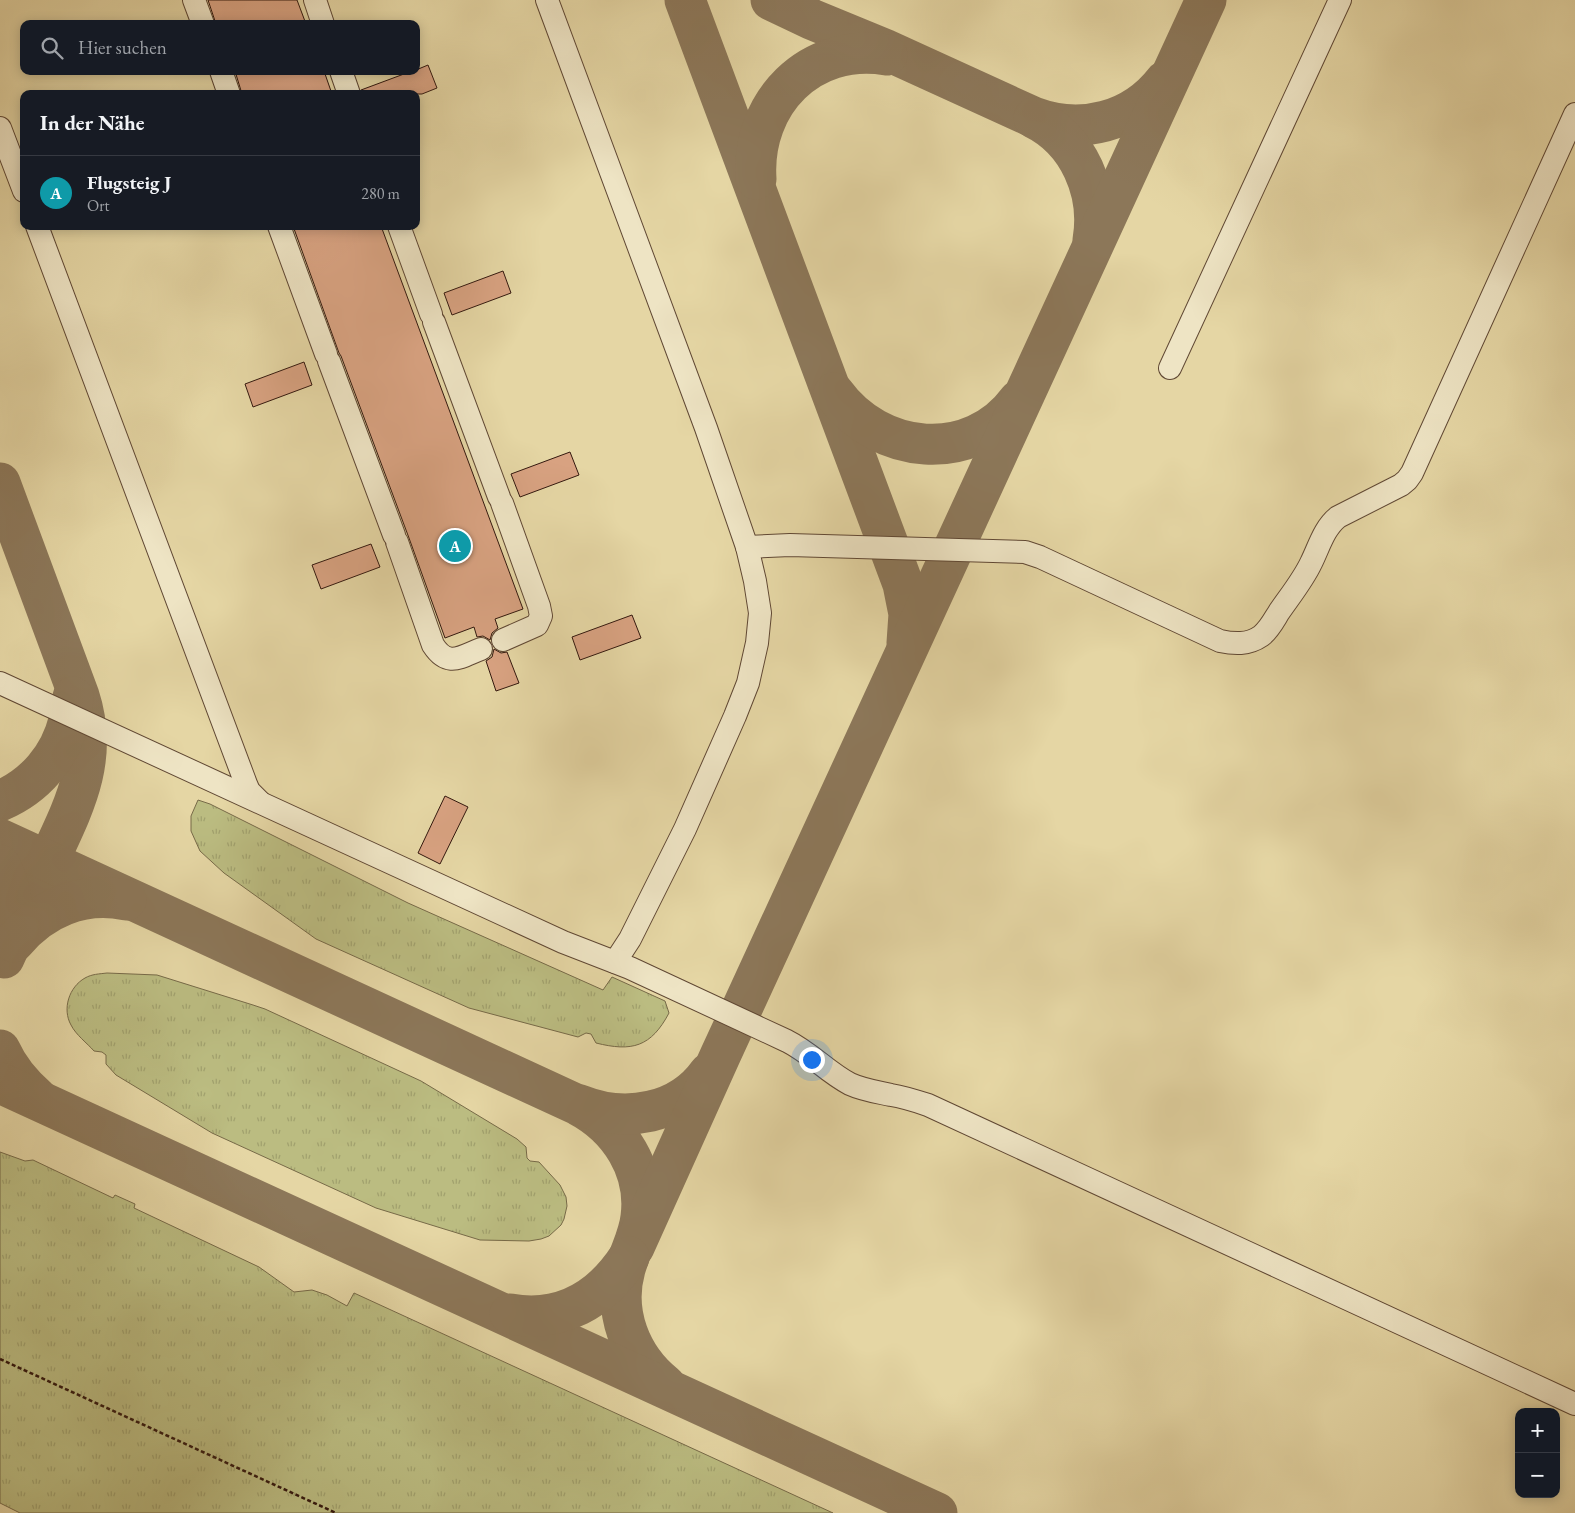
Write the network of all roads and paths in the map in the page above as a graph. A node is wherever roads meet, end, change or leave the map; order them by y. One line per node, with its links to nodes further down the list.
1 (194, 0): 5 (lane)
2 (315, 0): 6 (lane)
3 (547, 0): 18 (lane)
4 (1340, 0): 17 (lane)
5 (202, 20)
6 (322, 20)
7 (222, 75): 9 (lane)
8 (342, 75): 10 (lane)
9 (228, 90)
10 (348, 90)
11 (1575, 114): 18 (lane)
12 (0, 128): 13 (lane)
13 (20, 180)
14 (38, 230): 22 (lane)
15 (280, 230): 20 (lane)
16 (400, 230): 19 (lane)
17 (1170, 368)
18 (747, 547): 23 (lane)
19 (503, 640)
20 (482, 649)
21 (0, 683): 22 (lane)
22 (264, 804): 23 (lane)
23 (615, 962): 25 (lane)
24 (0, 1360): 26 (path)
25 (1575, 1404)
26 (336, 1513)

